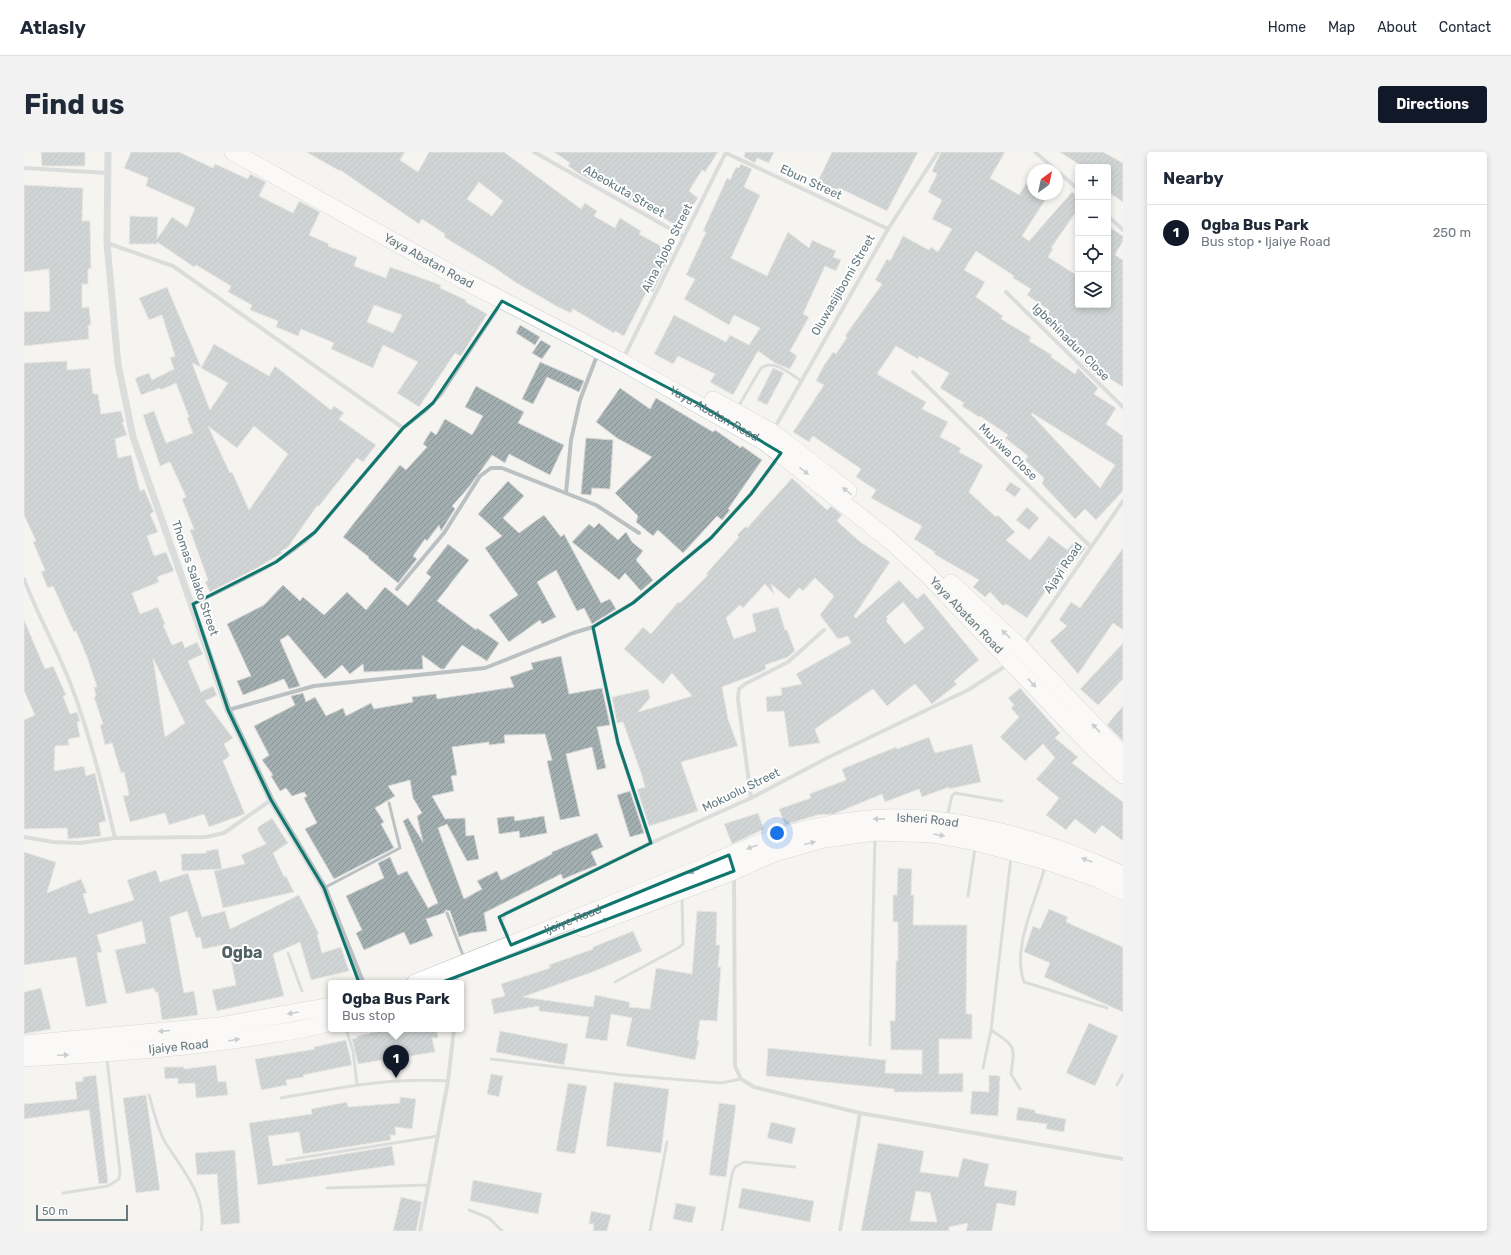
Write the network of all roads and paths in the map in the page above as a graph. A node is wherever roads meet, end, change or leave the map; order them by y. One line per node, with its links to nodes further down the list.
1 (108, 152): 9 (street, Thomas Salako Street)
2 (232, 152): 17 (main road, Yaya Abatan Road)
3 (253, 152): 19 (main road, Yaya Abatan Road)
4 (534, 152): 14 (street, Abeokuta Street)
5 (938, 152): 12 (street, Oluwasijibomi Street)
6 (1035, 152): 10 (street)
7 (726, 153): 12 (street, Ebun Street); 14 (street, Aina Ajobo Street)
8 (24, 168): 9 (street)
9 (107, 173): 15 (street, Thomas Salako Street)
10 (1075, 186)
11 (1111, 219): 13 (street)
12 (888, 229): 21 (street, Oluwasijibomi Street)
13 (1123, 230)
14 (683, 236): 19 (street, Aina Ajobo Street)
15 (107, 243): 24 (street); 33 (street, Thomas Salako Street)
16 (1006, 292): 22 (street, Igbehinadun Close)
17 (502, 301): 18 (main road, Yaya Abatan Road); 24 (street)
18 (598, 351): 19 (main road, Yaya Abatan Road); 27 (street)
19 (624, 357): 23 (main road, Yaya Abatan Road); 25 (main road, Yaya Abatan Road)
20 (913, 372): 30 (street, Muyiwa Close)
21 (800, 380): 23 (lane); 25 (street, Oluwasijibomi Street)
22 (1123, 407)
23 (736, 411): 25 (main road, Yaya Abatan Road)
24 (403, 428): 33 (street)
25 (768, 437): 26 (main road, Yaya Abatan Road)
26 (785, 449): 34 (street); 36 (main road, Yaya Abatan Road)
27 (566, 493): 29 (street); 32 (street)
28 (1123, 502): 30 (street, Ajayi Road)
29 (639, 533)
30 (1090, 546): 36 (street, Ajayi Road)
31 (24, 579): 47 (street)
32 (397, 589)
33 (193, 604): 37 (street, Thomas Salako Street)
34 (593, 627): 37 (street); 49 (street)
35 (824, 630): 40 (street)
36 (1016, 654): 38 (main road, Yaya Abatan Road, one-way to 36); 39 (main road, Yaya Abatan Road, one-way to 39); 40 (street, Mokuolu Street)
37 (228, 710): 41 (street, Thomas Salako Street)
38 (1123, 756)
39 (1123, 775)
40 (751, 798): 49 (street, Mokuolu Street)
41 (271, 800): 47 (street); 54 (street, Thomas Salako Street)
42 (1002, 801): 44 (lane)
43 (389, 803): 54 (lane)
44 (946, 821): 52 (main road, Isheri Road, one-way to 52); 53 (main road, Isheri Road, one-way to 44)
45 (875, 832): 48 (main road, Isheri Road, one-way to 48); 52 (main road, Isheri Road, one-way to 45); 73 (lane)
46 (24, 837): 47 (street)
47 (115, 838)
48 (976, 842): 50 (main road, Isheri Road); 57 (lane)
49 (652, 843): 59 (street, Mokuolu Street)
50 (1011, 851): 51 (main road, Isheri Road); 69 (lane)
51 (1046, 861): 56 (main road, Isheri Road); 67 (lane)
52 (731, 863): 55 (main road, Ijaiye Road); 59 (main road, Ijaiye Road, one-way to 59); 79 (street)
53 (1123, 875)
54 (324, 888): 62 (street, Thomas Salako Street)
55 (681, 891): 61 (main road, Ijaiye Road, one-way to 55); 64 (lane)
56 (1123, 891)
57 (968, 896)
58 (447, 913): 61 (lane)
59 (512, 945): 61 (main road, Ijaiye Road)
60 (288, 953): 65 (lane)
61 (455, 975): 63 (main road, Ijaiye Road)
62 (361, 980)
63 (430, 980)
64 (615, 982)
65 (302, 991)
66 (328, 1007): 72 (main road, Ijaiye Road, one-way to 72)
67 (1107, 1008)
68 (328, 1023): 74 (main road, Ijaiye Road, one-way to 68)
69 (991, 1030): 77 (lane); 83 (lane)
70 (347, 1032): 81 (lane)
71 (454, 1032): 80 (street)
72 (24, 1044)
73 (870, 1045)
74 (106, 1053): 75 (main road, Ijaiye Road, one-way to 74); 94 (lane)
75 (24, 1058)
76 (491, 1059): 79 (lane)
77 (983, 1068)
78 (1123, 1074): 82 (lane)
79 (741, 1079): 86 (street)
80 (448, 1081): 81 (lane); 87 (street)
81 (357, 1084): 85 (lane)
82 (1117, 1085)
83 (1020, 1090)
84 (149, 1095): 96 (lane)
85 (281, 1098)
86 (860, 1113): 89 (street); 101 (street)
87 (438, 1136): 90 (lane); 92 (street)
88 (667, 1142): 99 (lane)
89 (1123, 1159)
90 (287, 1160)
91 (795, 1167): 100 (lane)
92 (429, 1185): 93 (lane); 97 (street)
93 (327, 1188)
94 (63, 1193)
95 (470, 1210): 98 (lane)
96 (200, 1231)
97 (420, 1231)
98 (502, 1231)
99 (650, 1231)
100 (722, 1231)
101 (840, 1231)

